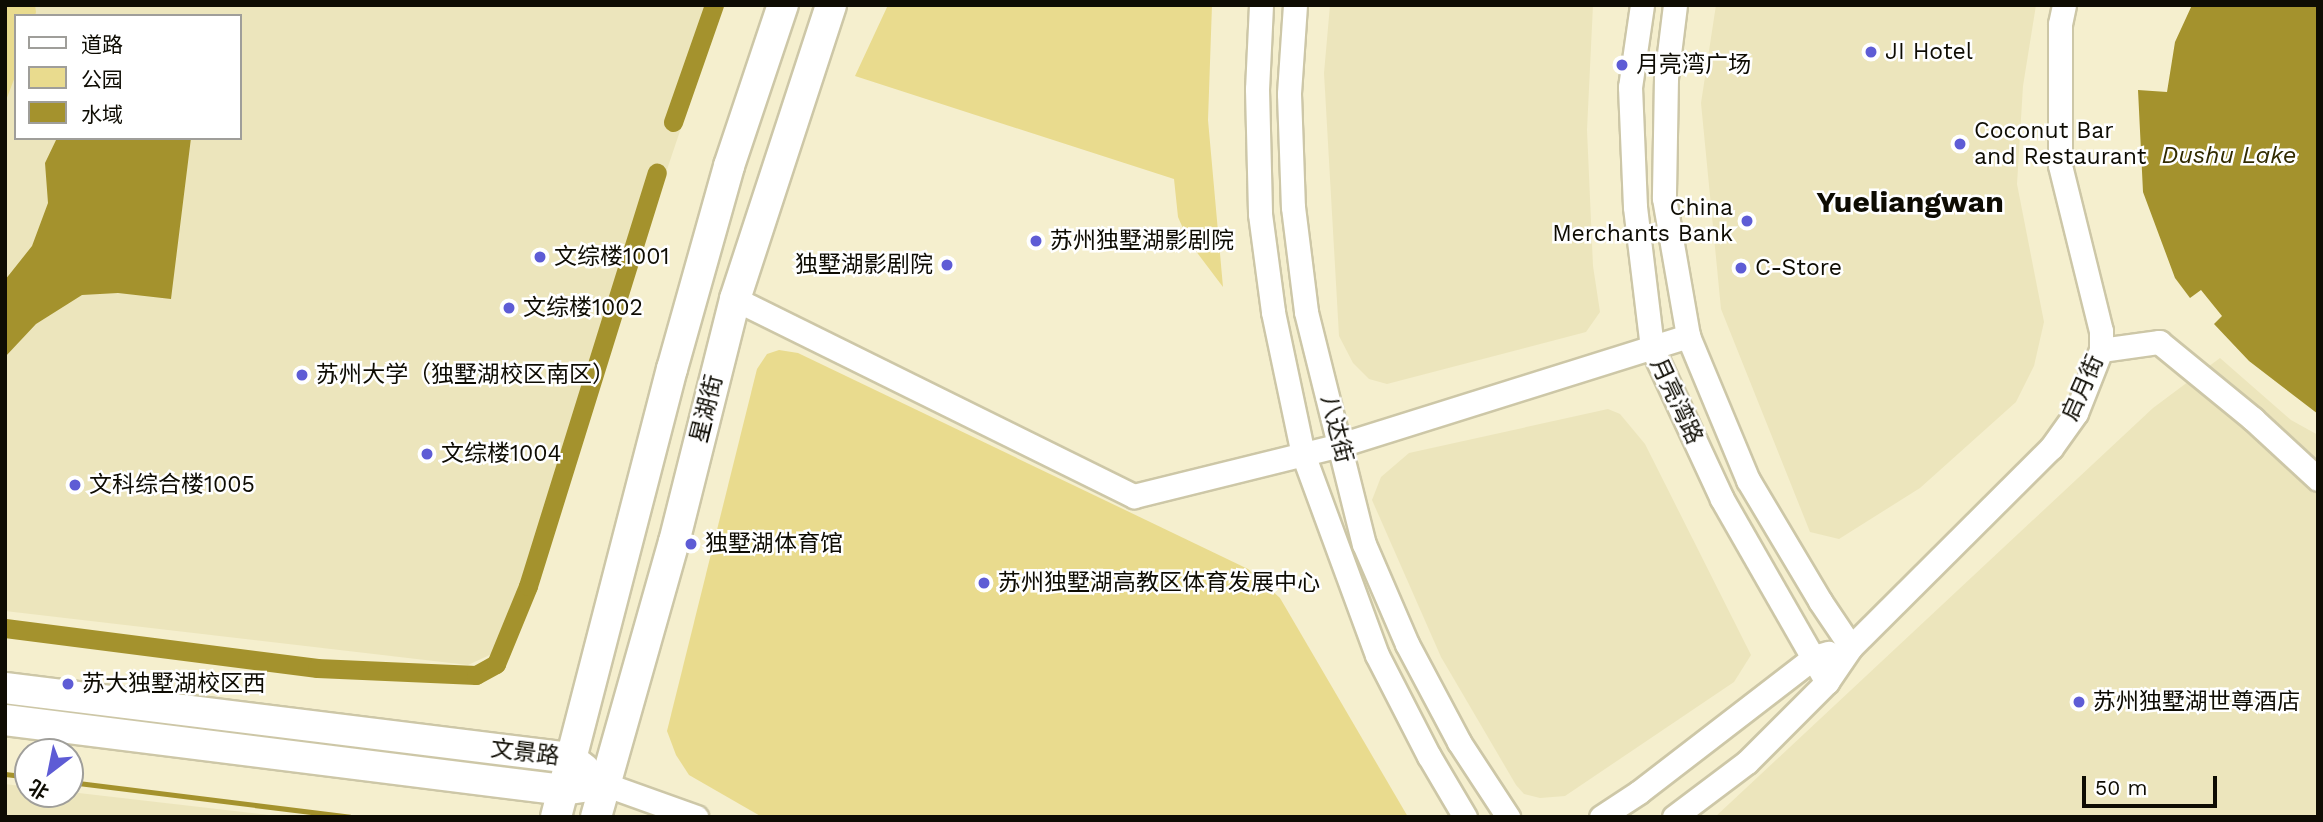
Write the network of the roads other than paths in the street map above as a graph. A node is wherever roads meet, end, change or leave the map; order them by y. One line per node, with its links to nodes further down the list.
1 (783, 5): 20 (main road, 星湖街)
2 (831, 5): 8 (main road, 星湖街)
3 (1261, 5): 13 (street, 八达街)
4 (1295, 5): 12 (street, 八达街)
5 (1642, 5): 10 (street, 月亮湾路)
6 (1675, 5): 9 (street, 月亮湾路)
7 (2064, 5): 11 (street, 启月街)
8 (734, 299): 13 (street); 21 (main road, 星湖街)
9 (1688, 336): 10 (street); 15 (street, 月亮湾路)
10 (1652, 348): 12 (street); 16 (street, 月亮湾路)
11 (2101, 351): 14 (street); 15 (street, 启月街)
12 (1340, 445): 13 (street); 26 (street, 八达街)
13 (1303, 454): 25 (street, 八达街)
14 (2318, 479)
15 (1851, 647): 16 (street, 启月街); 17 (street, 启月街)
16 (1814, 657): 17 (street, 月亮湾路); 27 (street, 启月街)
17 (1827, 682): 28 (street, 启月街)
18 (5, 688): 20 (main road, 文景路)
19 (5, 720): 22 (main road, 文景路)
20 (570, 758): 21 (main road, 文景路); 22 (main road, 星湖街)
21 (604, 784): 22 (main road, 文景路); 23 (main road, 星湖街); 24 (street)
22 (560, 803)
23 (596, 817)
24 (696, 817)
25 (1465, 817)
26 (1508, 817)
27 (1601, 817)
28 (1674, 817)

